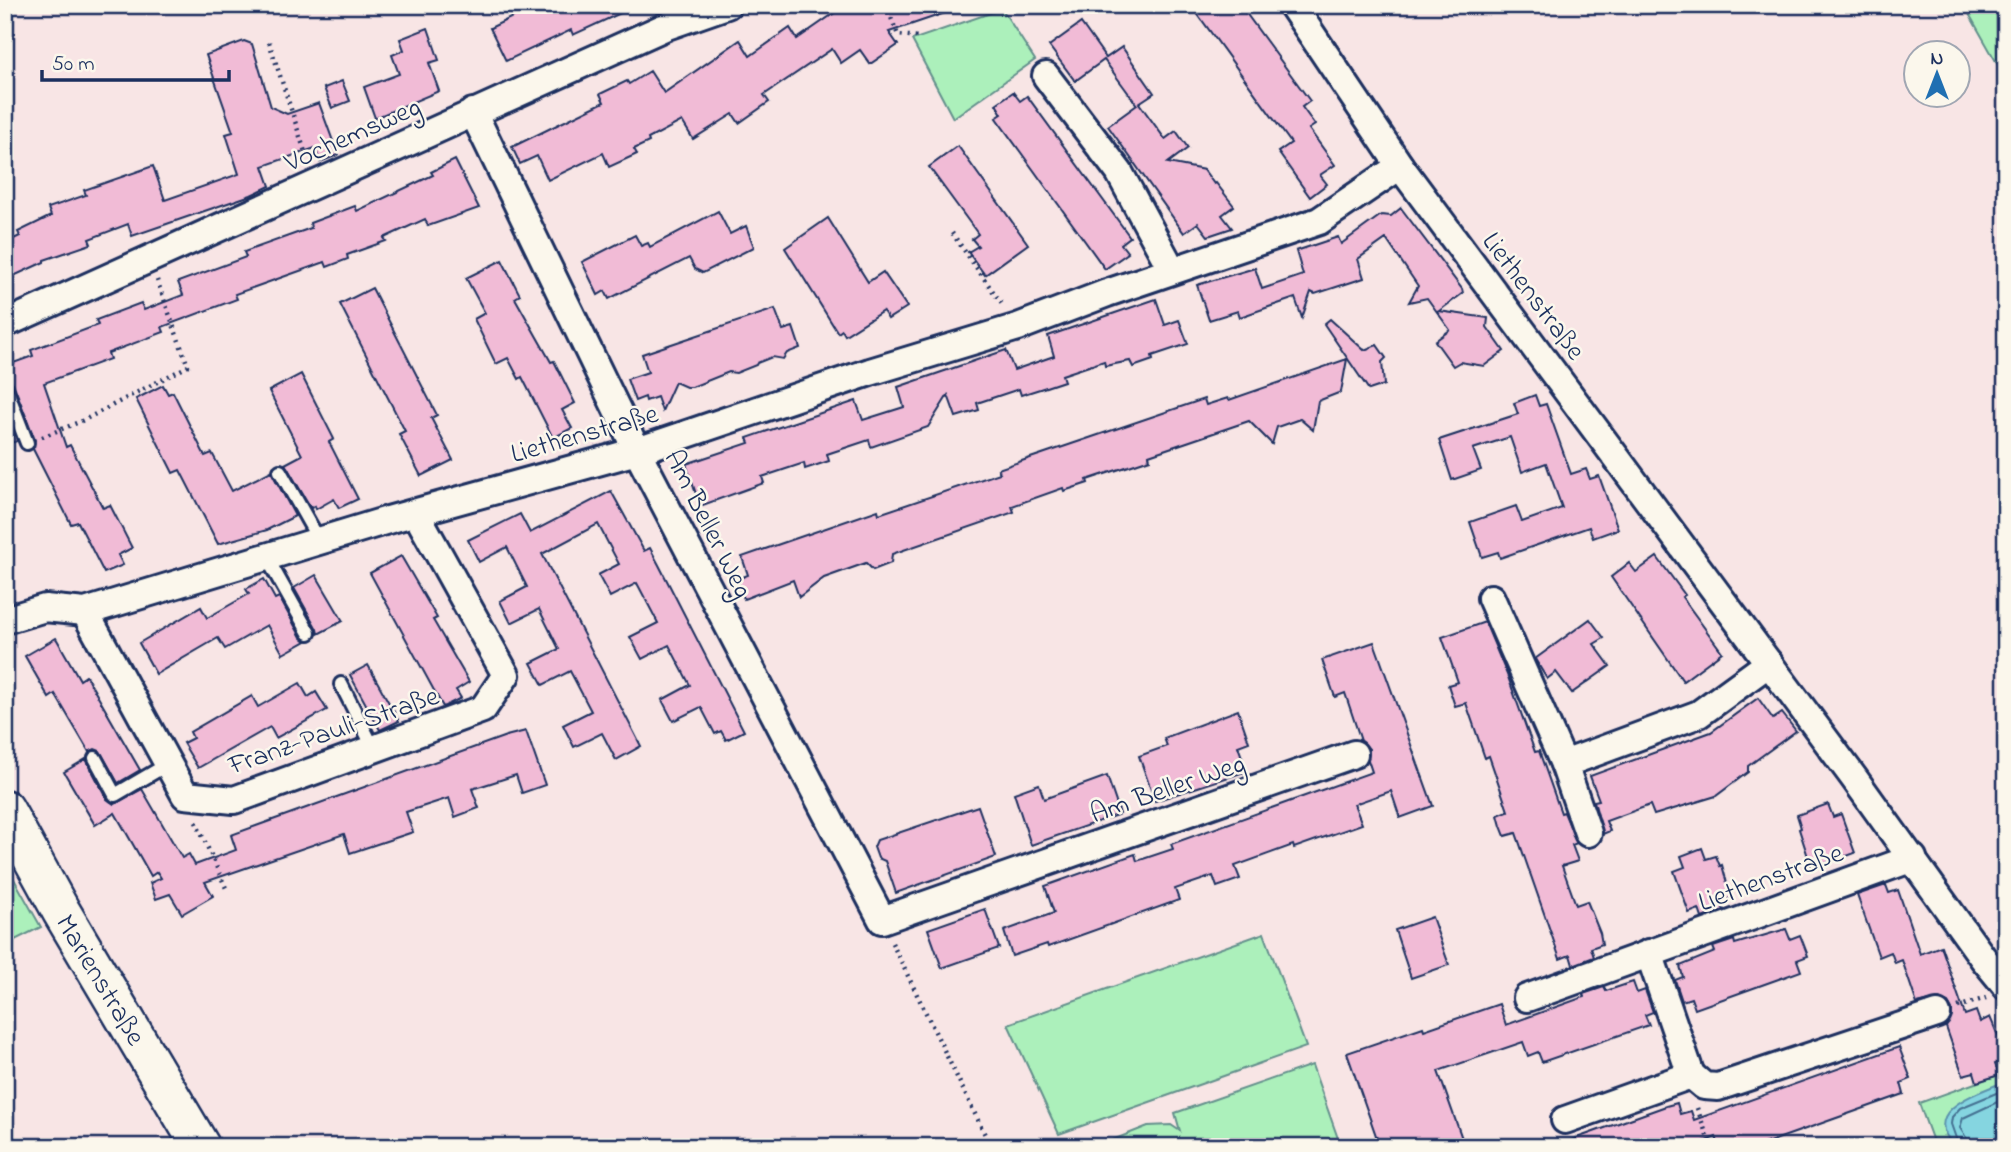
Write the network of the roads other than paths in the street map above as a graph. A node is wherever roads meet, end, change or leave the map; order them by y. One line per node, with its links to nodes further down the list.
1 (727, 5): 4 (street, Vochemsweg)
2 (1292, 5): 5 (street)
3 (1046, 76): 6 (street)
4 (473, 112): 7 (street, Vochemsweg); 10 (street, Am Beller Weg)
5 (1400, 166): 6 (street, Liethenstraße); 19 (street, Liethenstraße)
6 (1172, 270): 10 (street, Liethenstraße)
7 (5, 324)
8 (5, 386): 9 (lane)
9 (27, 443)
10 (637, 451): 12 (street, Liethenstraße); 22 (street, Am Beller Weg)
11 (280, 471): 13 (lane)
12 (416, 513): 13 (street, Liethenstraße); 21 (street, Franz-Pauli-Straße)
13 (320, 542): 14 (street, Liethenstraße)
14 (267, 558): 16 (street, Liethenstraße); 18 (lane)
15 (1491, 598): 25 (street)
16 (85, 612): 17 (street, Liethenstraße); 24 (street)
17 (5, 620)
18 (309, 633)
19 (1769, 663): 25 (street); 28 (street, Liethenstraße)
20 (341, 684): 21 (lane)
21 (374, 749): 24 (street, Franz-Pauli-Straße)
22 (1354, 754)
23 (95, 758): 24 (lane)
24 (168, 764)
25 (1564, 764): 27 (street)
26 (5, 809): 35 (main road, Marienstraße)
27 (1588, 833)
28 (1913, 858): 29 (street, Liethenstraße); 30 (street, Liethenstraße)
29 (1648, 953): 31 (street, Liethenstraße); 33 (street)
30 (2001, 990)
31 (1527, 998)
32 (1937, 1014): 33 (street)
33 (1691, 1075): 34 (street)
34 (1565, 1120)
35 (201, 1147)

